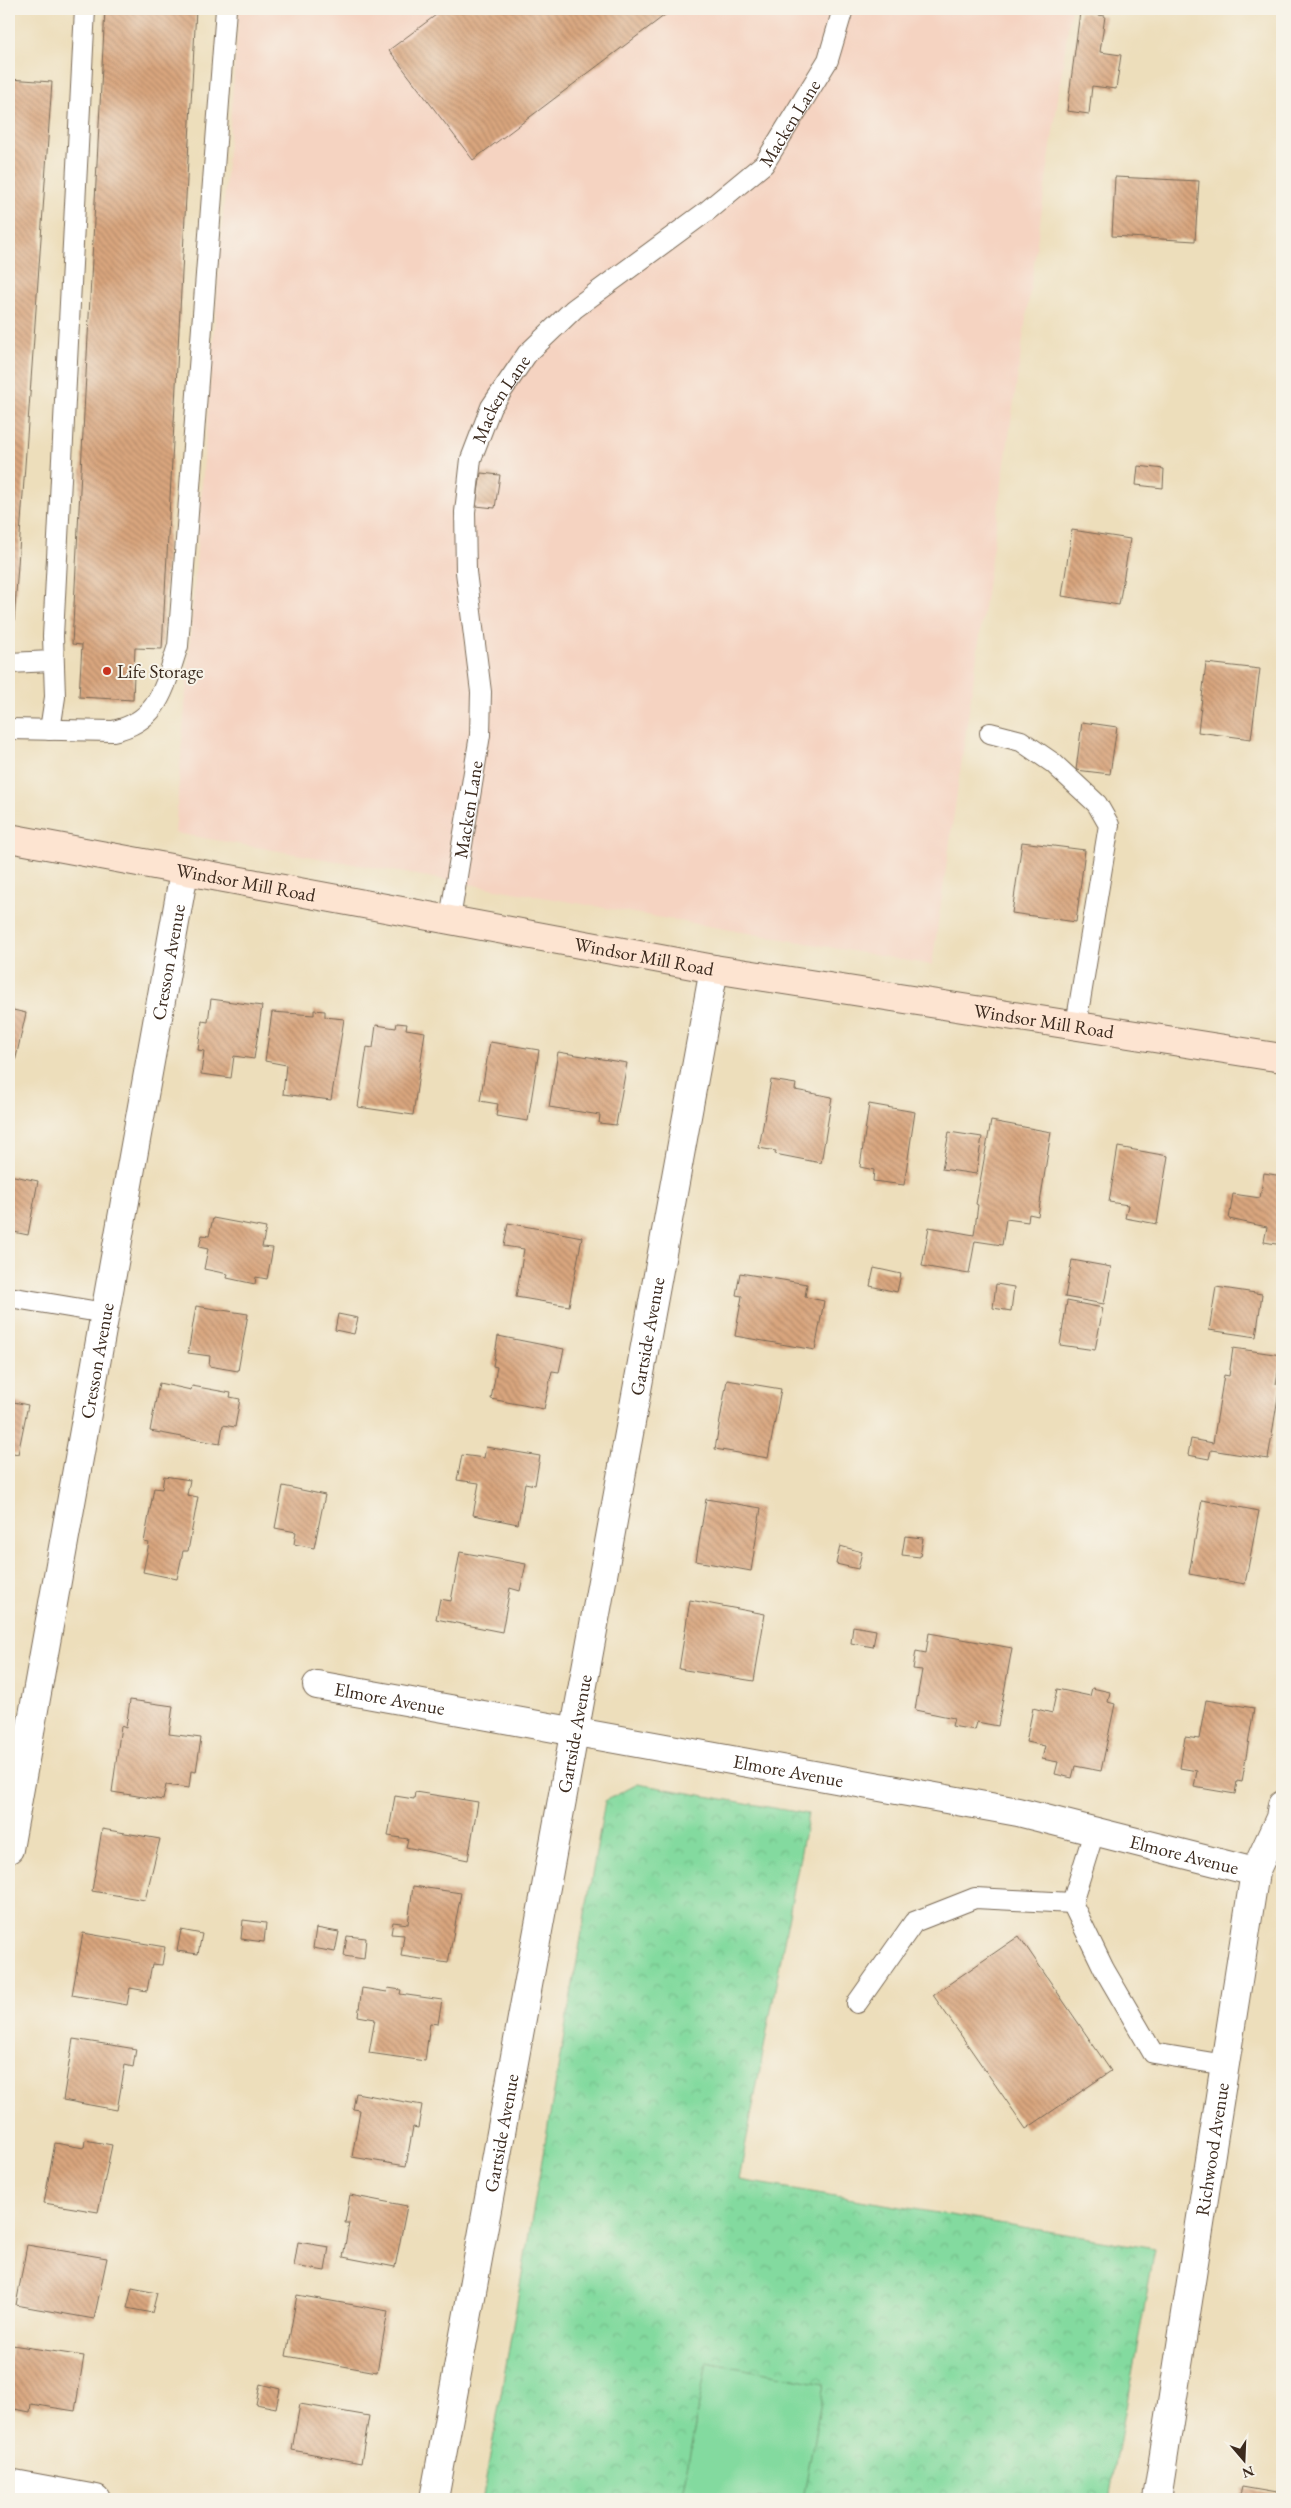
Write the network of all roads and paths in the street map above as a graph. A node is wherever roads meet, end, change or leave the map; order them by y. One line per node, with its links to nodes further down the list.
1 (85, 9): 4 (lane)
2 (226, 9): 7 (lane)
3 (843, 9): 11 (lane, Macken Lane)
4 (52, 661): 5 (lane); 7 (lane)
5 (9, 663)
6 (9, 729): 7 (lane)
7 (50, 730)
8 (990, 733): 13 (lane)
9 (9, 838): 10 (main road, Windsor Mill Road)
10 (184, 872): 11 (main road, Windsor Mill Road); 16 (street, Cresson Avenue)
11 (450, 919): 12 (main road, Windsor Mill Road)
12 (714, 969): 13 (main road, Windsor Mill Road); 18 (street, Gartside Avenue)
13 (1076, 1025): 14 (main road, Windsor Mill Road)
14 (1282, 1058)
15 (9, 1297): 16 (lane)
16 (104, 1313): 21 (street, Cresson Avenue)
17 (317, 1685): 18 (street, Elmore Avenue)
18 (575, 1732): 20 (street, Elmore Avenue); 28 (street, Gartside Avenue)
19 (1282, 1805): 22 (street, Richwood Avenue)
20 (1094, 1832): 22 (street, Elmore Avenue); 23 (lane)
21 (9, 1848)
22 (1255, 1872): 25 (street, Richwood Avenue)
23 (1072, 1903): 24 (lane); 25 (lane)
24 (858, 2003)
25 (1225, 2065): 29 (street, Richwood Avenue)
26 (9, 2483): 27 (street)
27 (96, 2499)
28 (434, 2499)
29 (1157, 2499)

